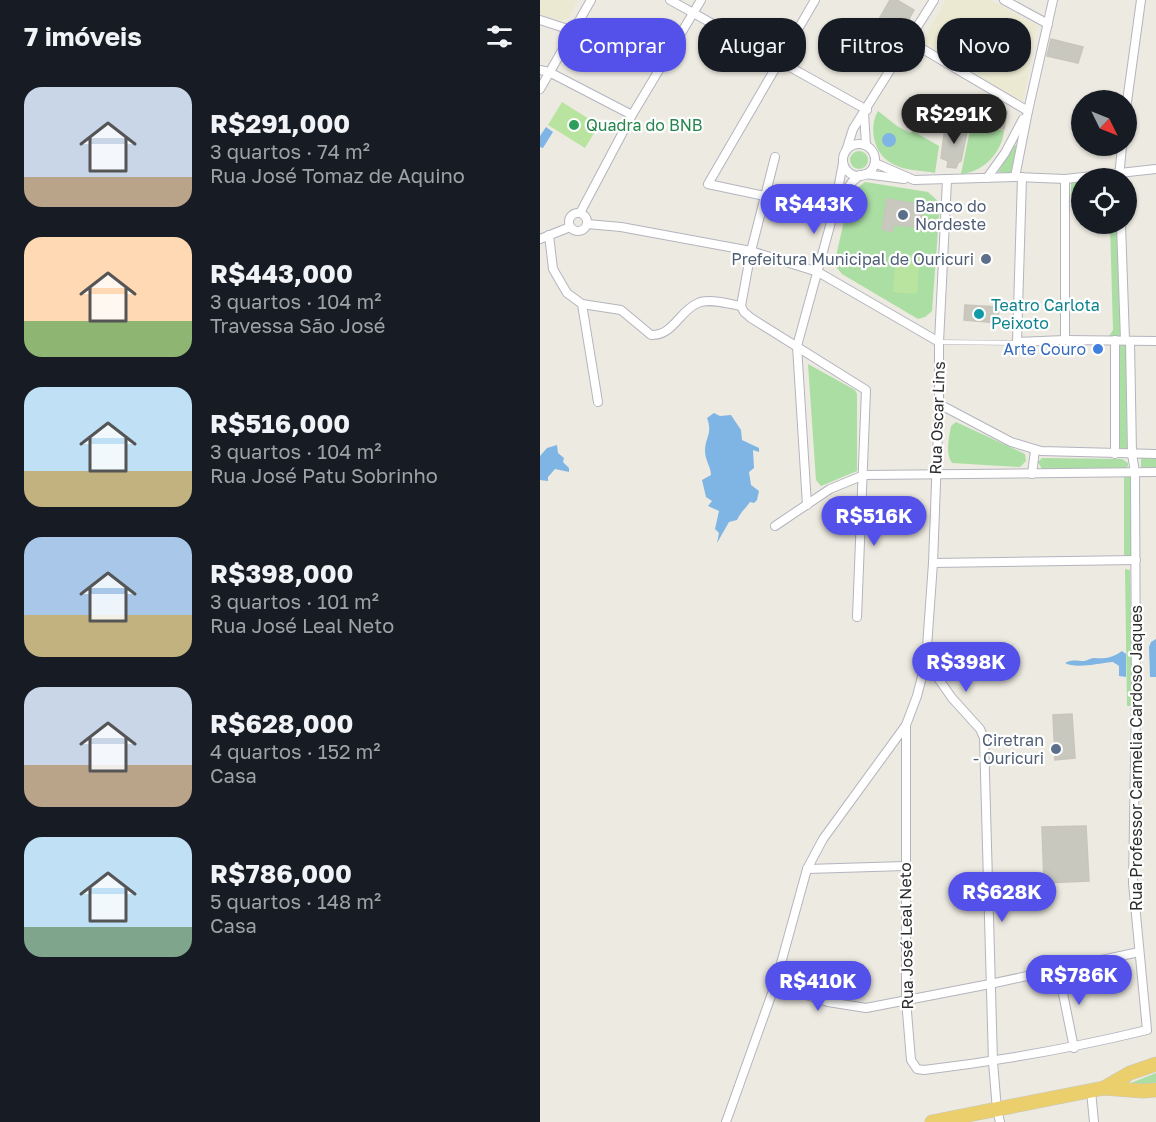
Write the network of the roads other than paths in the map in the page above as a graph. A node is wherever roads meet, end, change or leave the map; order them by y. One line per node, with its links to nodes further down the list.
1 (591, 0): 10 (street)
2 (669, 0): 9 (street)
3 (701, 0): 9 (street)
4 (815, 0): 12 (street)
5 (934, 0): 13 (street)
6 (1004, 0): 15 (street)
7 (1053, 0): 15 (street)
8 (1141, 0): 24 (street)
9 (693, 14): 11 (street); 27 (street)
10 (581, 18)
11 (700, 18)
12 (805, 18)
13 (923, 18)
14 (540, 20): 16 (street)
15 (1048, 24): 26 (street)
16 (558, 26)
17 (925, 50): 26 (street)
18 (558, 53): 19 (street)
19 (545, 71): 23 (street); 27 (street)
20 (774, 72): 42 (street)
21 (798, 72): 25 (street)
22 (890, 72): 25 (street)
23 (540, 89)
24 (1129, 90)
25 (866, 111): 28 (street); 29 (street)
26 (1028, 111): 36 (street); 37 (street)
27 (632, 115): 44 (street)
28 (866, 145): 29 (street); 32 (street)
29 (846, 151): 31 (street)
30 (775, 157): 42 (street)
31 (844, 160): 35 (street); 43 (street)
32 (875, 163): 35 (street); 40 (street)
33 (1156, 170): 34 (street)
34 (1137, 173)
35 (863, 175): 40 (street); 43 (street)
36 (1018, 177): 37 (street); 38 (street); 58 (street)
37 (987, 178): 41 (street)
38 (1065, 179): 39 (street); 54 (street)
39 (1071, 179)
40 (914, 180): 41 (street)
41 (947, 180): 57 (street, Rua Oscar Lins)
42 (765, 196): 50 (street)
43 (836, 204): 51 (street)
44 (579, 213): 45 (street); 46 (street)
45 (587, 224): 46 (street); 50 (street)
46 (570, 227): 48 (street)
47 (1121, 234): 55 (street)
48 (549, 235): 49 (street); 52 (street)
49 (540, 239)
50 (751, 251): 51 (street); 53 (street)
51 (818, 272): 57 (street); 59 (street)
52 (582, 304): 53 (street); 60 (street)
53 (741, 306): 59 (street)
54 (1065, 340): 55 (street); 58 (street)
55 (1123, 340): 56 (street); 63 (street); 64 (street, Rua Professor Carmelia Cardoso Jaques)
56 (1156, 341)
57 (939, 342): 58 (lane); 61 (street, Rua Oscar Lins)
58 (1017, 342)
59 (797, 346): 70 (street); 71 (street)
60 (598, 402)
61 (939, 404): 62 (street); 68 (street, Rua Oscar Lins)
62 (1035, 450): 63 (street); 69 (street)
63 (1115, 454): 64 (street)
64 (1131, 454): 65 (street); 66 (street, Rua Professor Carmelia Cardoso Jaques)
65 (1156, 454)
66 (1135, 472): 67 (street); 69 (street); 73 (street, Rua Professor Carmelia Cardoso Jaques)
67 (1156, 472)
68 (935, 474): 69 (street); 70 (street); 74 (street, Rua Oscar Lins)
69 (1032, 474)
70 (864, 475): 71 (street); 75 (street)
71 (807, 505): 72 (street)
72 (775, 526)
73 (1136, 560): 74 (street); 80 (street, Rua Professor Carmelia Cardoso Jaques)
74 (933, 563): 76 (street, Rua Oscar Lins)
75 (857, 617)
76 (926, 661): 77 (street, Rua Oscar Lins); 82 (street)
77 (906, 725): 78 (street, Rua José Leal Neto); 79 (street)
78 (905, 866): 79 (street); 84 (street, Rua José Leal Neto)
79 (807, 869): 83 (street)
80 (1139, 952): 81 (street); 85 (street, Rua Professor Carmelia Cardoso Jaques)
81 (1058, 969): 82 (street); 85 (street)
82 (990, 984): 84 (street); 86 (street)
83 (776, 985): 84 (street); 91 (street)
84 (906, 1000): 86 (street, Rua José Leal Neto)
85 (1074, 1048): 86 (street, Rua Professor Carmelia Cardoso Jaques)
86 (993, 1062): 90 (street)
87 (1156, 1064): 88 (highway)
88 (1097, 1089): 89 (highway); 90 (highway); 93 (street)
89 (1156, 1090)
90 (998, 1116): 92 (highway)
91 (726, 1122)
92 (932, 1122)
93 (1094, 1122)

